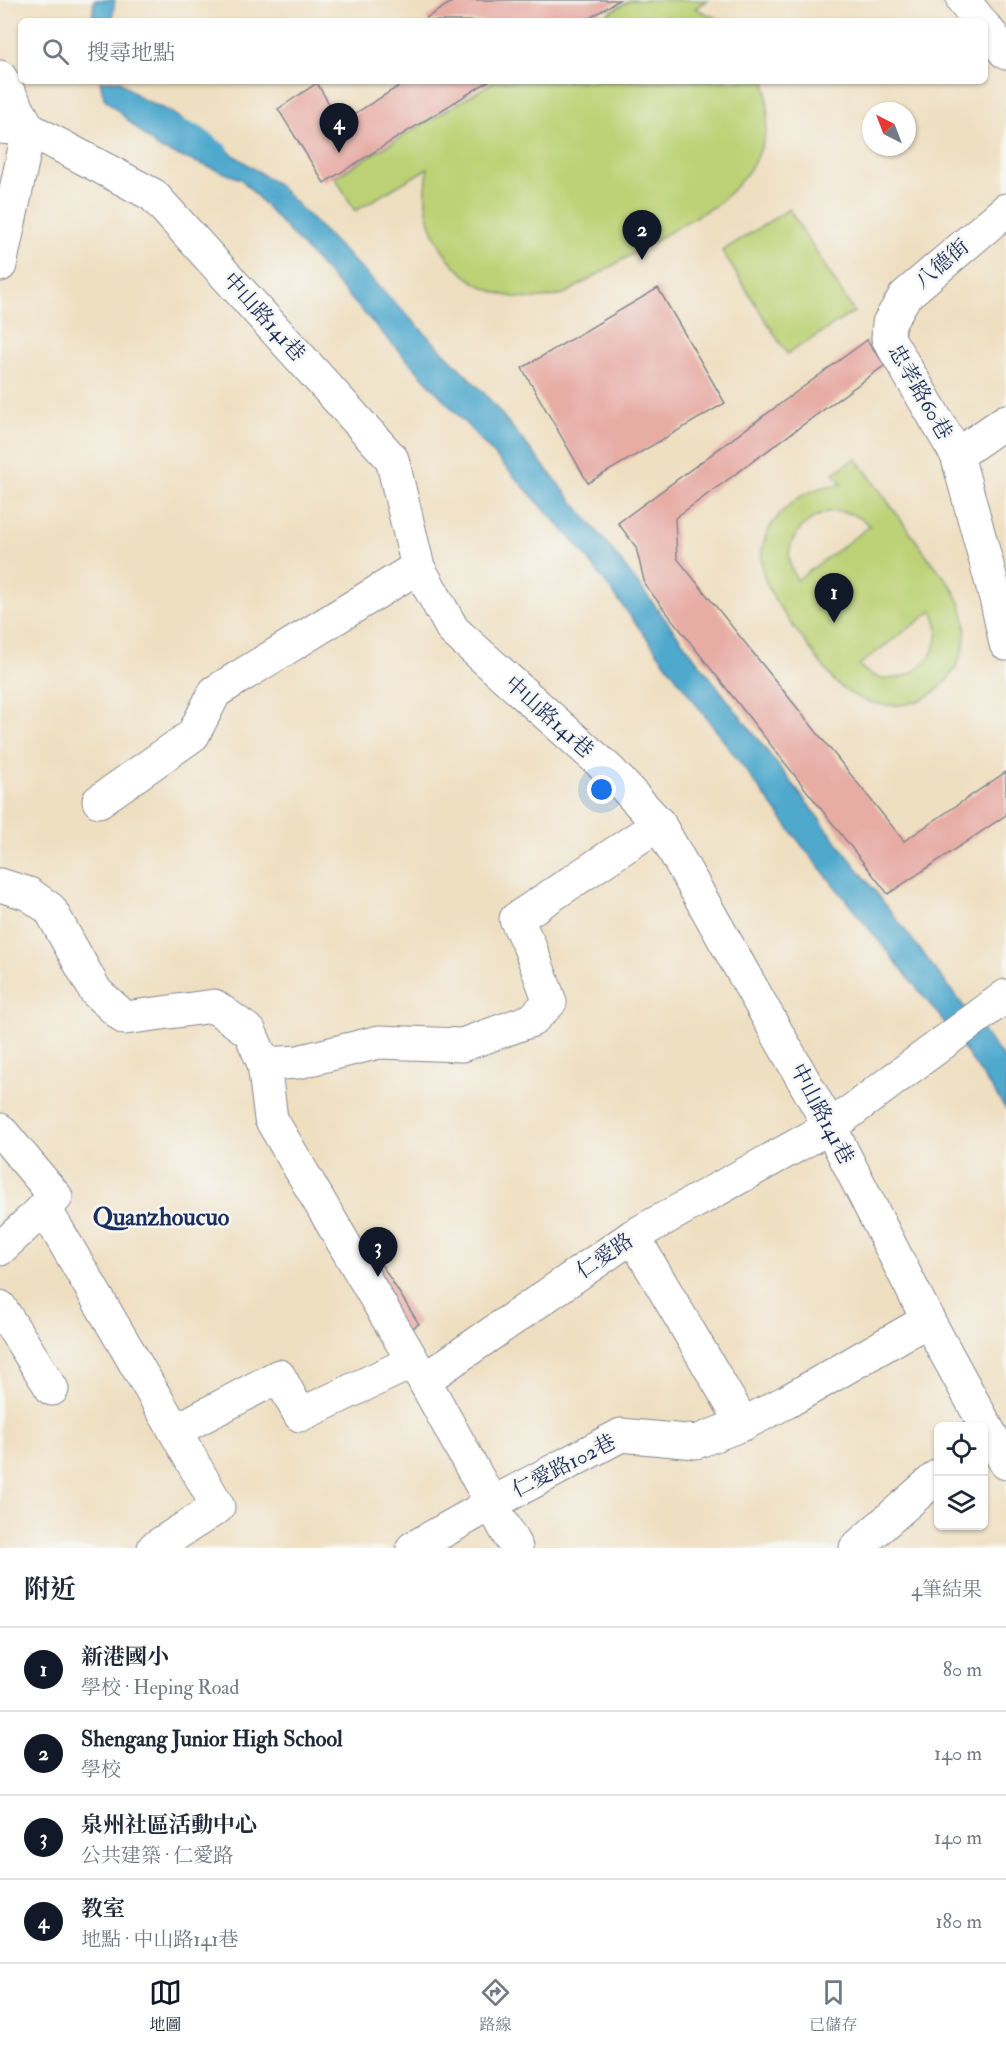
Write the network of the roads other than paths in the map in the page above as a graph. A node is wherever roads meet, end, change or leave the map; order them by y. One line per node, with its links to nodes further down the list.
1 (963, 0): 2 (street)
2 (978, 18)
3 (988, 31): 4 (street)
4 (1006, 53)
5 (0, 77): 6 (street)
6 (15, 128): 8 (street); 12 (street, 中山路141巷)
7 (1006, 210): 9 (street, 八德街)
8 (0, 265)
9 (904, 296): 11 (street, 忠孝路60巷)
10 (1006, 421): 11 (street)
11 (957, 455): 13 (street)
12 (418, 567): 15 (street); 16 (street, 中山路141巷)
13 (1001, 601): 14 (street)
14 (1006, 644)
15 (99, 801)
16 (659, 824): 19 (street); 20 (street, 中山路141巷)
17 (0, 885): 19 (street)
18 (1006, 996): 20 (street, 仁愛路)
19 (264, 1064): 27 (street)
20 (830, 1127): 23 (street, 仁愛路); 26 (street, 中山路141巷)
21 (0, 1130): 22 (street)
22 (44, 1207): 24 (street); 31 (street)
23 (633, 1236): 27 (street, 仁愛路); 29 (street)
24 (0, 1249)
25 (0, 1307): 28 (street)
26 (928, 1320): 29 (street, 仁愛路102巷); 30 (street, 中山路141巷)
27 (418, 1371): 31 (street, 仁愛路); 34 (street)
28 (52, 1389)
29 (743, 1424): 34 (street, 仁愛路102巷)
30 (993, 1427): 32 (street, 中山路141巷)
31 (175, 1431): 35 (street)
32 (1006, 1463)
33 (934, 1480): 38 (street)
34 (491, 1504): 36 (street, 仁愛路102巷); 37 (street)
35 (154, 1548)
36 (413, 1548)
37 (516, 1548)
38 (856, 1548)

